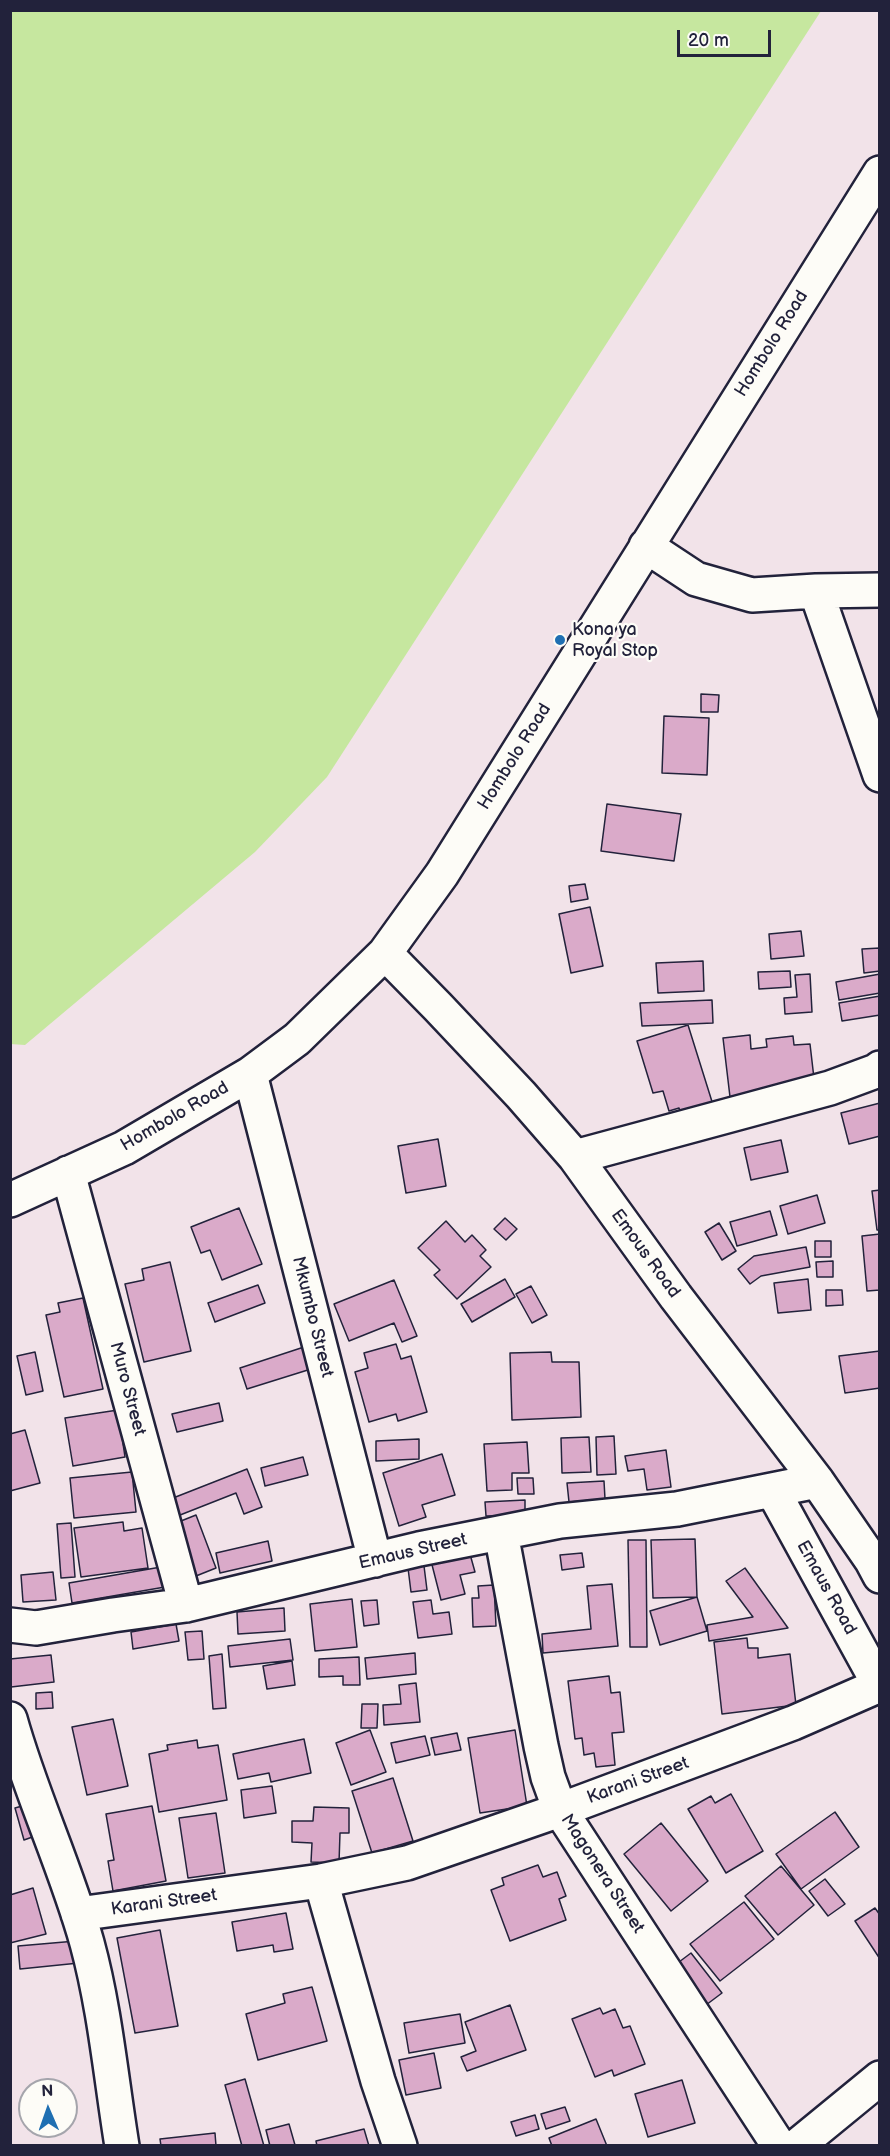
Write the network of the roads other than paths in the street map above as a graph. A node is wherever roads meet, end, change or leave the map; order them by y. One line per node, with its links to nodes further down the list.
1 (879, 173): 2 (street, Hombolo Road)
2 (646, 546): 4 (street); 6 (street, Hombolo Road)
3 (879, 590): 4 (street)
4 (816, 591): 5 (street)
5 (879, 775)
6 (385, 953): 8 (street, Hombolo Road); 9 (street, Emous Road)
7 (879, 1068): 9 (street)
8 (250, 1074): 10 (street, Hombolo Road); 15 (street, Mkumbo Street)
9 (575, 1157): 12 (street, Emous Road)
10 (68, 1173): 11 (street, Hombolo Road); 17 (street, Muro Street)
11 (10, 1200)
12 (817, 1481): 13 (street, Emaus Street); 16 (street, Emous Road)
13 (773, 1491): 14 (street, Emaus Street); 19 (street, Emaus Road)
14 (501, 1533): 15 (street, Emaus Street); 21 (street, Magonera Street)
15 (375, 1560): 17 (street, Emaus Street)
16 (877, 1565)
17 (186, 1605): 18 (street, Emaus Street)
18 (10, 1625)
19 (879, 1686): 21 (street, Karani Street)
20 (10, 1719): 23 (street)
21 (560, 1810): 22 (street, Karani Street); 27 (street, Magonera Street)
22 (321, 1881): 23 (street, Karani Street); 26 (street)
23 (78, 1914): 25 (street)
24 (879, 2078): 28 (street)
25 (122, 2145)
26 (400, 2145)
27 (779, 2145)
28 (797, 2145)

